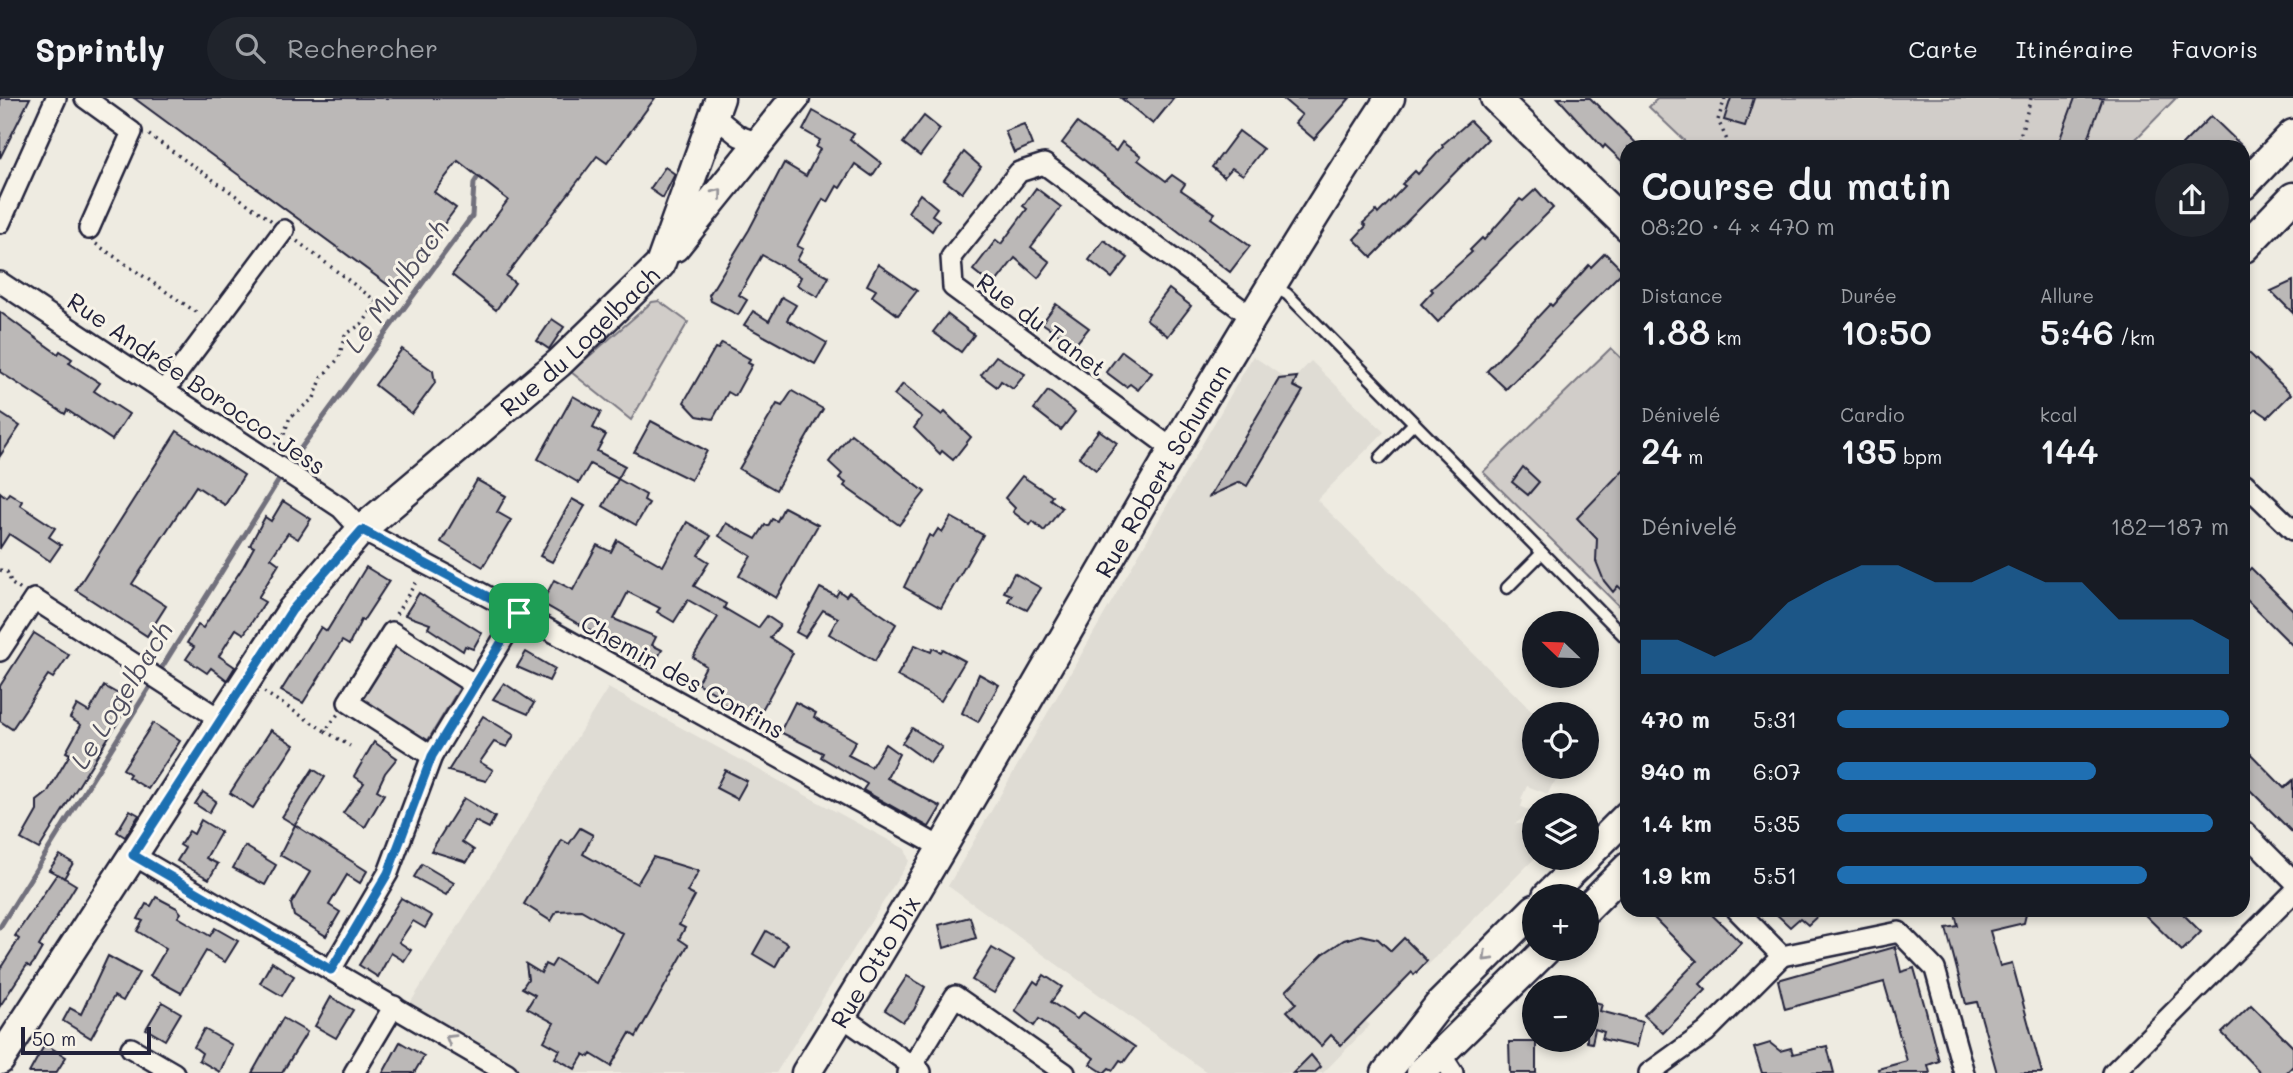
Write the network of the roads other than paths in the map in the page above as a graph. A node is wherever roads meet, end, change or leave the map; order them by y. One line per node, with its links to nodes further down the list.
1 (56, 98): 12 (street)
2 (85, 98): 13 (street)
3 (795, 98): 8 (street)
4 (1390, 98): 18 (street, Rue Robert Schuman)
5 (1495, 98): 11 (street)
6 (717, 107): 8 (street); 16 (street, Rue du Logelbach)
7 (2293, 134): 9 (street)
8 (758, 143): 16 (street, one-way to 8)
9 (2250, 179)
10 (2293, 197): 15 (street)
11 (1620, 219)
12 (0, 223)
13 (89, 229)
14 (284, 230): 20 (street)
15 (2250, 242)
16 (660, 265): 25 (street, Rue du Logelbach)
17 (0, 282): 20 (street, Rue Andrée Borocco-Jess)
18 (1271, 285): 19 (street, Rue Robert Schuman); 21 (lane)
19 (1252, 317): 22 (street, Rue Robert Schuman); 22 (street, Rue du Tanet)
20 (164, 391): 25 (street, Rue Andrée Borocco-Jess)
21 (1414, 423): 23 (lane); 27 (lane)
22 (1174, 450): 38 (street, Rue Robert Schuman)
23 (1380, 458)
24 (2250, 489): 26 (street)
25 (362, 530): 29 (street, Chemin des Confins); 33 (street, Rue du Logelbach)
26 (2293, 530)
27 (1542, 553): 28 (lane); 30 (lane)
28 (1507, 588)
29 (519, 613): 32 (street); 38 (street, Chemin des Confins)
30 (1620, 632)
31 (0, 652): 33 (street)
32 (475, 685): 34 (street); 34 (street)
33 (223, 721): 39 (street, Rue du Logelbach)
34 (432, 756): 50 (street)
35 (1620, 823): 37 (street)
36 (2250, 837): 42 (street)
37 (1599, 844)
38 (942, 848): 52 (street, Rue Otto Dix)
39 (133, 855): 50 (street); 54 (street, Rue du Logelbach)
40 (1573, 870): 43 (street)
41 (1620, 875): 45 (street)
42 (2293, 880)
43 (1559, 884)
44 (2293, 893): 65 (street)
45 (1599, 896)
46 (1744, 917): 48 (street)
47 (1522, 922): 62 (street, one-way to 62)
48 (1782, 956): 63 (street); 64 (street)
49 (1536, 961): 55 (street)
50 (331, 970): 51 (street)
51 (394, 1006): 58 (street); 59 (street, one-way to 51)
52 (841, 1016): 56 (street); 60 (street, Rue Otto Dix)
53 (131, 1048): 57 (street)
54 (0, 1060)
55 (1439, 1067)
56 (914, 1071): 61 (street)
57 (174, 1073)
58 (354, 1073)
59 (507, 1073)
60 (806, 1073)
61 (1065, 1073)
62 (1386, 1073)
63 (1649, 1073)
64 (1964, 1073)
65 (2113, 1073)

